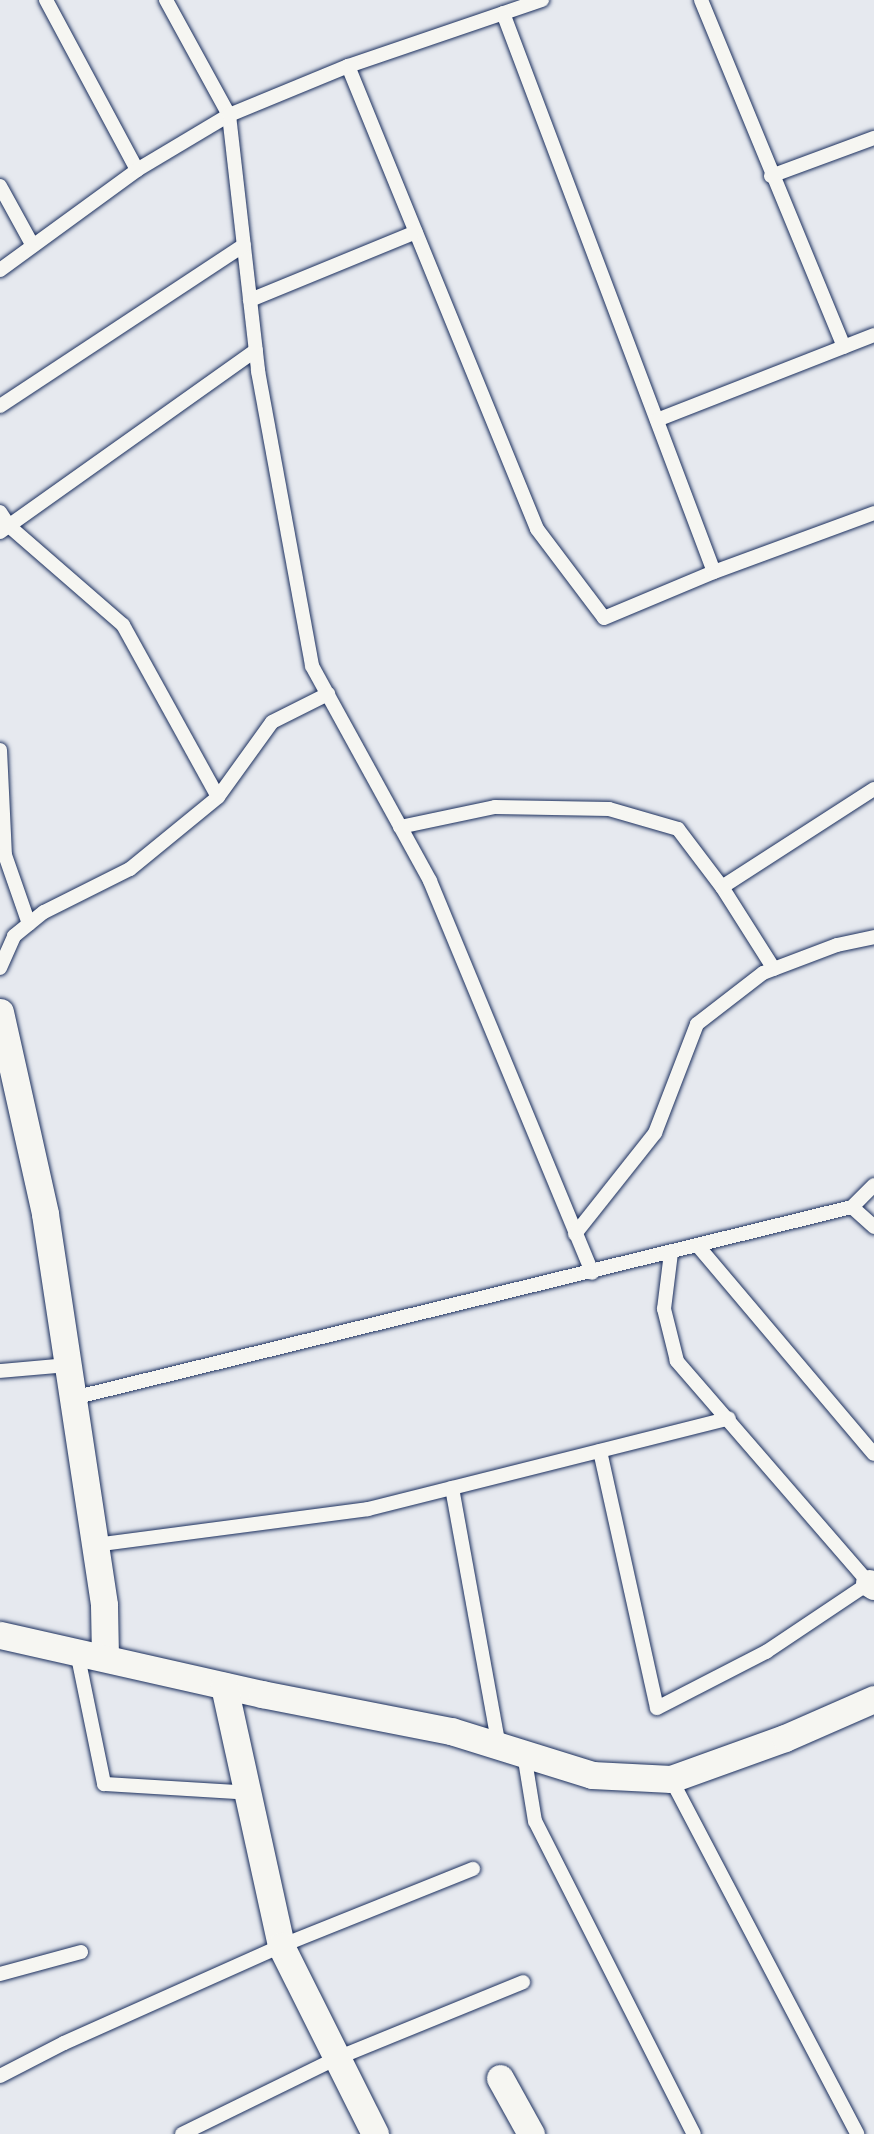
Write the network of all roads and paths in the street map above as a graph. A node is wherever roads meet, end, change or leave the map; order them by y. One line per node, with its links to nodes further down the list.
1 (46, 0): 9 (lane)
2 (166, 0): 7 (lane)
3 (542, 0): 5 (lane)
4 (701, 0): 10 (lane)
5 (503, 13): 6 (lane); 21 (lane)
6 (348, 66): 7 (lane); 12 (lane)
7 (229, 115): 9 (lane); 13 (lane)
8 (874, 138): 10 (lane)
9 (137, 170): 14 (lane)
10 (771, 176): 18 (lane)
11 (0, 186): 14 (lane)
12 (416, 232): 16 (lane); 25 (lane)
13 (244, 245): 16 (lane); 20 (lane)
14 (33, 246): 15 (lane)
15 (0, 270)
16 (250, 300): 19 (lane)
17 (874, 335): 18 (lane)
18 (844, 347): 21 (lane)
19 (256, 350): 24 (lane); 26 (lane)
20 (0, 406)
21 (657, 420): 25 (lane)
22 (0, 512): 24 (lane)
23 (874, 513): 25 (lane)
24 (4, 529): 29 (lane)
25 (714, 572)
26 (328, 694): 29 (lane); 30 (lane)
27 (0, 750): 32 (lane)
28 (874, 789): 31 (lane)
29 (218, 797): 32 (lane)
30 (400, 827): 31 (lane); 40 (lane)
31 (722, 887): 35 (lane)
32 (29, 924): 34 (lane)
33 (874, 937): 35 (lane)
34 (0, 968)
35 (774, 969): 40 (lane)
36 (0, 1012): 44 (street)
37 (874, 1185): 38 (lane)
38 (852, 1207): 39 (lane); 41 (lane)
39 (874, 1227)
40 (575, 1234): 43 (lane)
41 (698, 1246): 42 (lane); 49 (lane)
42 (671, 1253): 43 (lane); 47 (lane)
43 (592, 1273): 46 (lane)
44 (68, 1365): 45 (lane); 46 (street)
45 (0, 1371)
46 (73, 1398): 51 (street)
47 (729, 1419): 48 (lane); 52 (lane)
48 (600, 1451): 50 (lane); 52 (lane)
49 (874, 1454)
50 (453, 1488): 51 (lane); 58 (lane)
51 (95, 1545): 55 (street)
52 (873, 1582)
53 (0, 1635): 54 (street)
54 (77, 1652): 55 (street); 60 (lane)
55 (105, 1658): 56 (street)
56 (224, 1686): 58 (street); 60 (street)
57 (874, 1699): 59 (street)
58 (512, 1750): 59 (street); 72 (lane)
59 (671, 1779): 73 (lane)
60 (250, 1793): 62 (street)
61 (473, 1869): 62 (lane)
62 (281, 1946): 66 (street); 67 (lane)
63 (81, 1952): 64 (lane)
64 (0, 1974)
65 (523, 1982): 66 (lane)
66 (337, 2058): 69 (lane); 70 (street)
67 (0, 2076)
68 (500, 2078): 71 (street)
69 (182, 2134)
70 (375, 2134)
71 (531, 2134)
72 (694, 2134)
73 (857, 2134)

